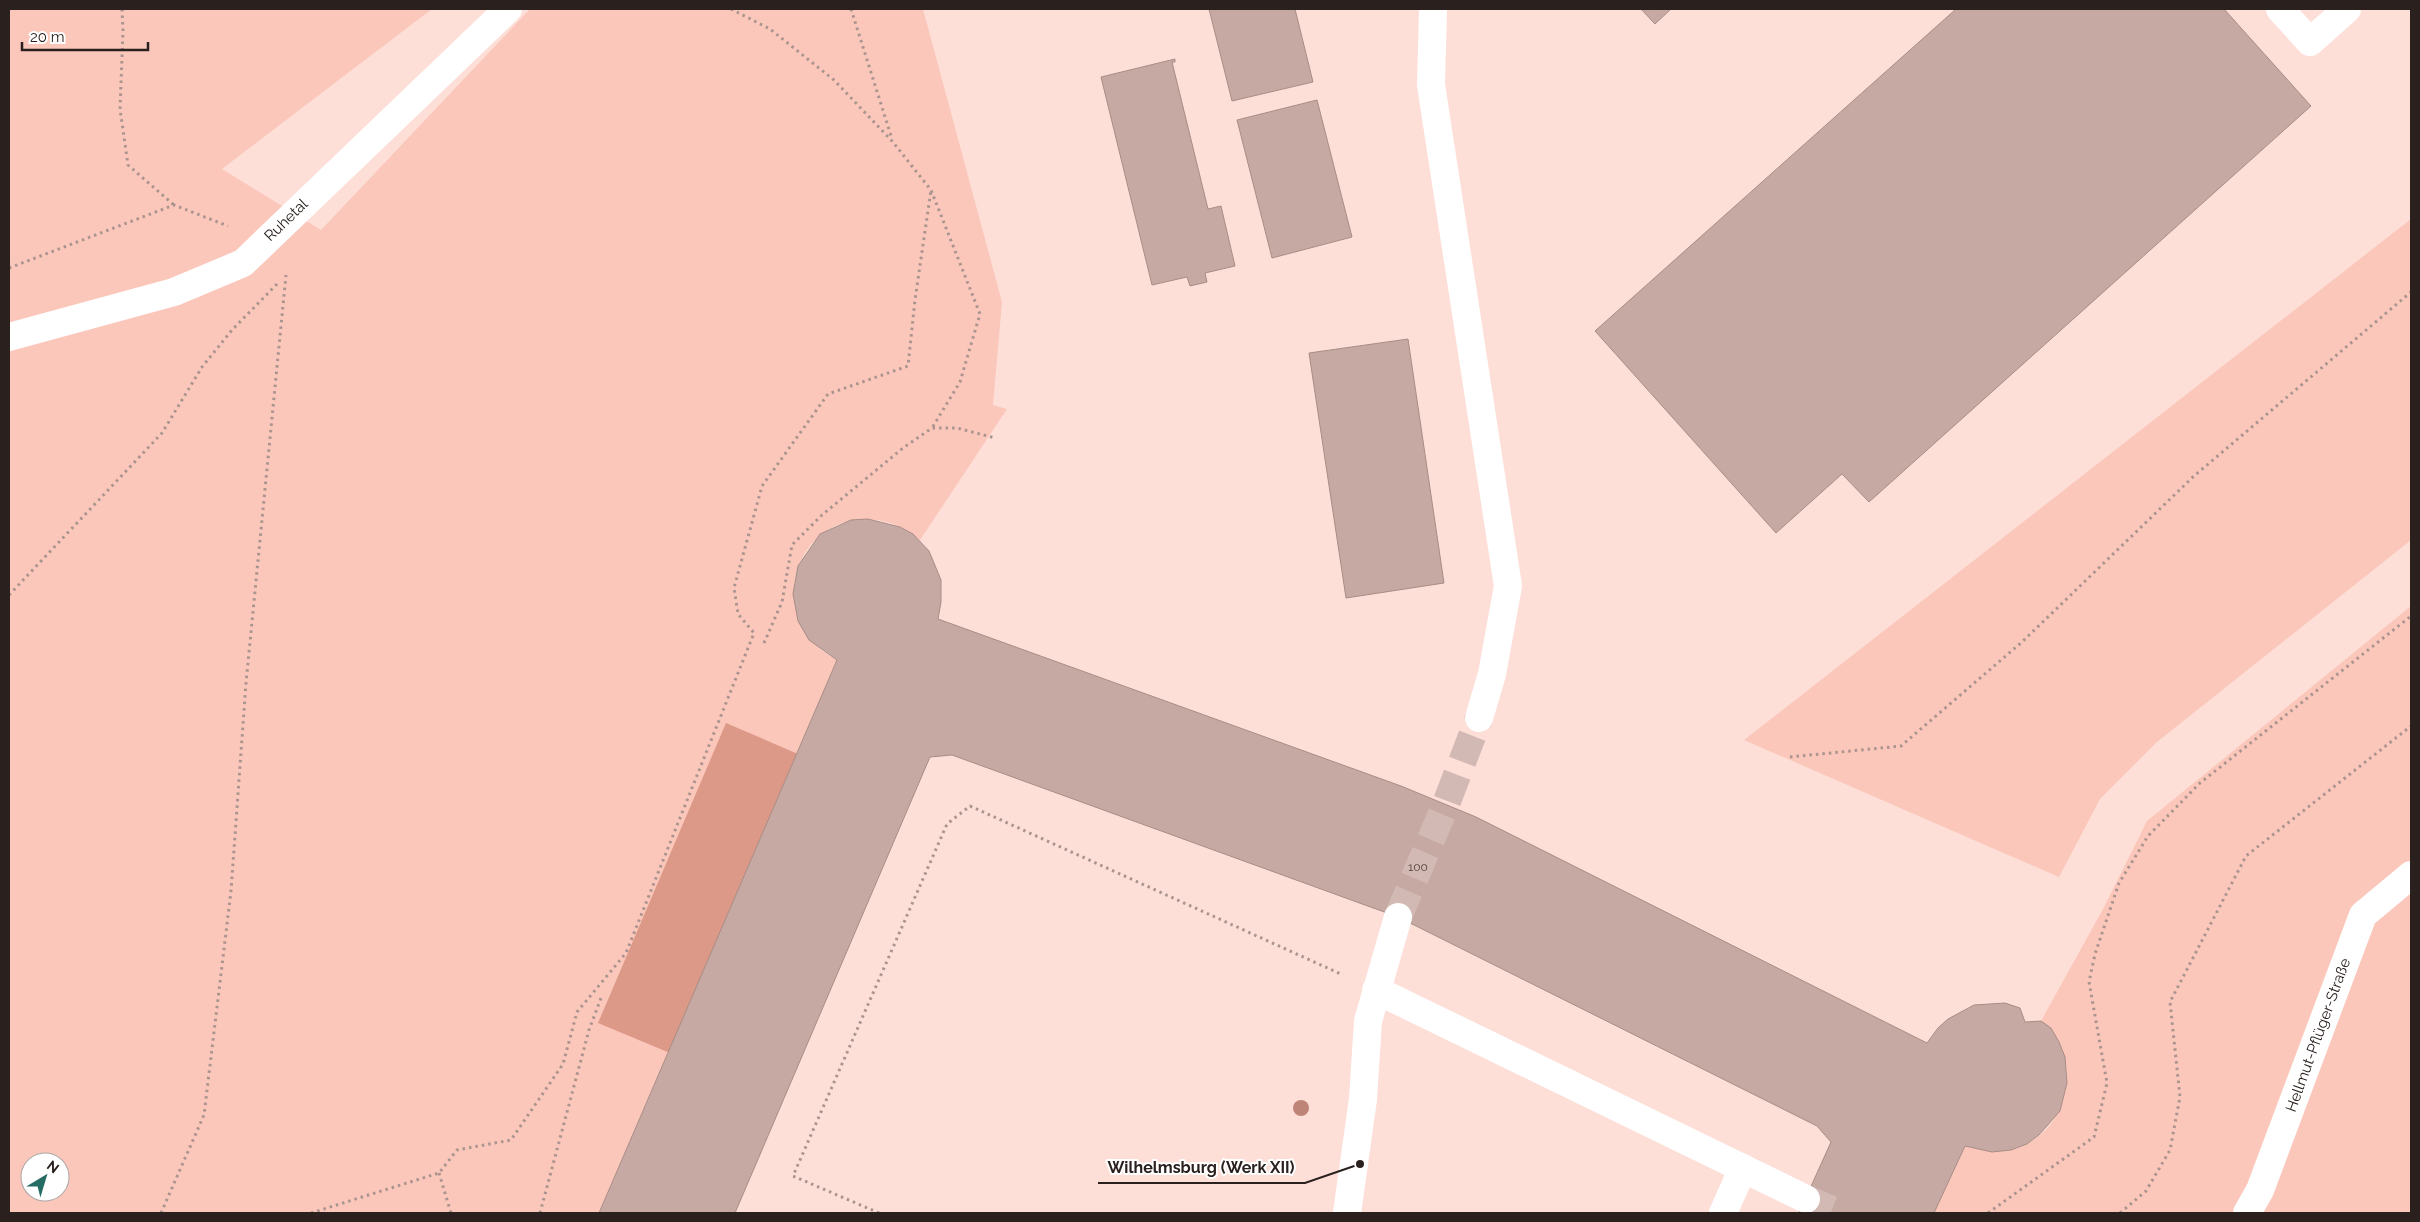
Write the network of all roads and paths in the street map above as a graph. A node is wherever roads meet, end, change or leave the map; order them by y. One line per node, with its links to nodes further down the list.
1 (122, 9): 10 (path)
2 (508, 9): 11 (lane, Ruhetal)
3 (731, 9): 8 (path)
4 (851, 9): 8 (path)
5 (1433, 9): 22 (lane)
6 (2280, 9): 7 (lane)
7 (2346, 9)
8 (892, 141): 9 (path)
9 (931, 190): 17 (path); 30 (path)
10 (174, 205): 11 (path); 12 (path)
11 (264, 240): 16 (lane, Ruhetal)
12 (9, 268)
13 (292, 268): 14 (path)
14 (286, 276): 19 (path); 32 (path)
15 (2411, 292): 24 (path)
16 (9, 337)
17 (932, 428): 18 (path); 21 (path)
18 (996, 438)
19 (9, 595)
20 (2411, 616): 39 (path)
21 (764, 643)
22 (1479, 718)
23 (2411, 726): 40 (path)
24 (1790, 757)
25 (2411, 875): 41 (lane, Hellmut-Pflüger-Straße)
26 (1398, 917): 27 (lane)
27 (1376, 990): 29 (lane); 36 (path); 37 (lane)
28 (602, 998): 35 (path)
29 (1743, 1168): 31 (lane); 38 (lane)
30 (438, 1173): 33 (path); 34 (path)
31 (1806, 1198)
32 (162, 1213)
33 (311, 1213)
34 (451, 1213)
35 (540, 1213)
36 (879, 1213)
37 (1348, 1213)
38 (1723, 1213)
39 (1988, 1213)
40 (2120, 1213)
41 (2247, 1213)

